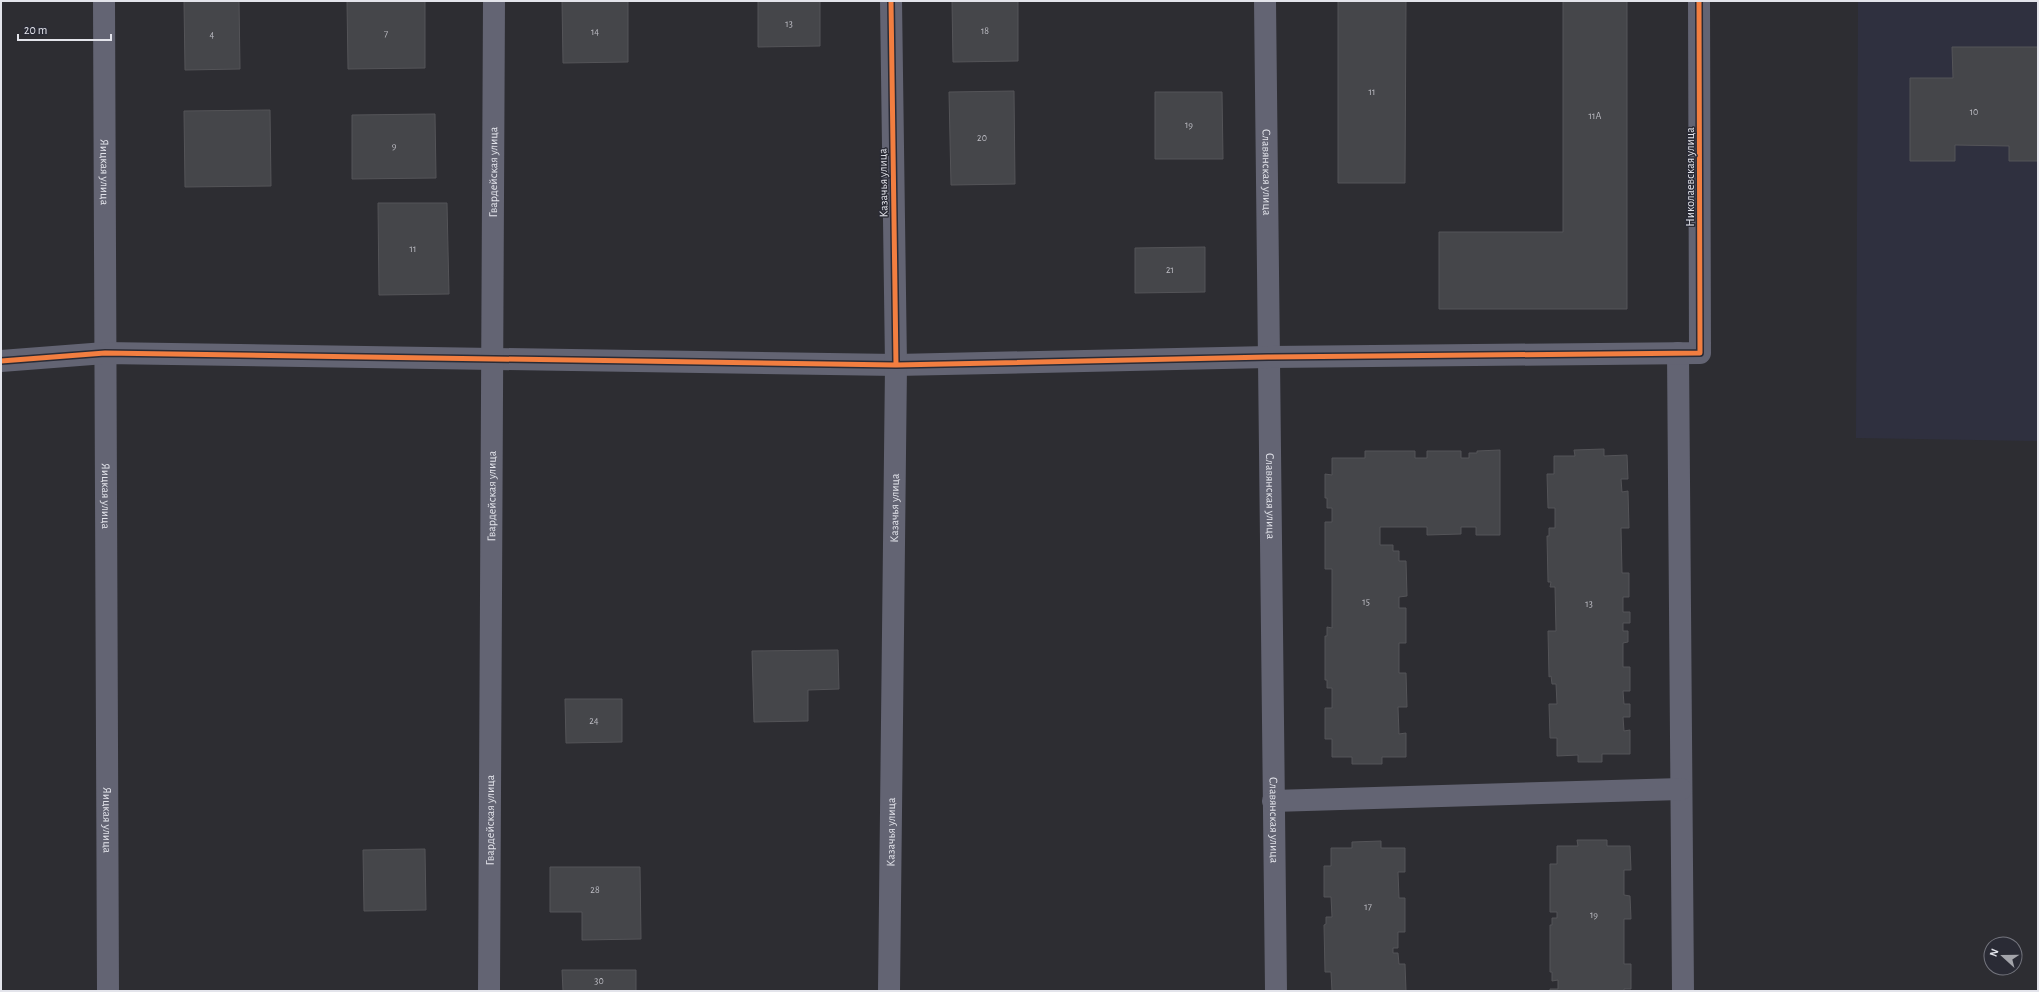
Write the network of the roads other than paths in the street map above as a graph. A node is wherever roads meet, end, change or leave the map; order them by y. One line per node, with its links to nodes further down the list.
1 (104, 1): 6 (street, Яицкая улица)
2 (494, 1): 9 (street, Гвардейская улица)
3 (891, 1): 11 (street, Казачья улица)
4 (1265, 1): 8 (street, Славянская улица)
5 (1699, 1): 7 (street, Николаевская улица)
6 (106, 353): 9 (street); 10 (street); 14 (street, Яицкая улица)
7 (1678, 353): 8 (street); 12 (street)
8 (1268, 357): 11 (street); 13 (street, Славянская улица)
9 (492, 358): 11 (street); 15 (street, Гвардейская улица)
10 (1, 361)
11 (896, 365): 16 (street, Казачья улица)
12 (1681, 789): 13 (street); 18 (street)
13 (1273, 800): 17 (street, Славянская улица)
14 (108, 991)
15 (489, 991)
16 (889, 991)
17 (1276, 991)
18 (1683, 991)

